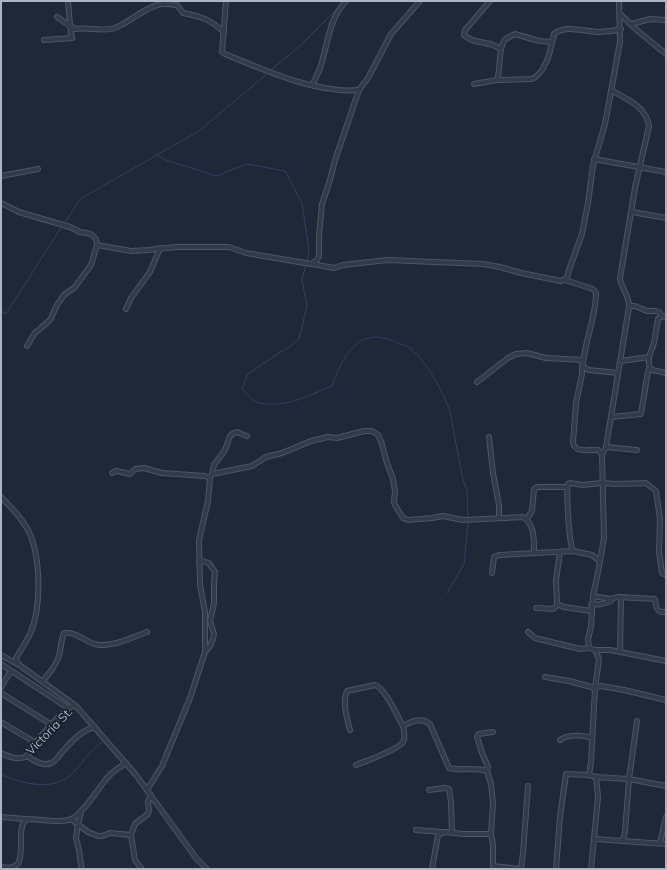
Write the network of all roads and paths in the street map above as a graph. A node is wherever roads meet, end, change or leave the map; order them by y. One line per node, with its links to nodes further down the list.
1 (68, 1): 11 (street)
2 (226, 1): 13 (street)
3 (346, 1): 22 (street)
4 (420, 1): 23 (street)
5 (490, 1): 17 (street)
6 (620, 1): 7 (street)
7 (620, 14): 10 (street); 12 (street)
8 (57, 16): 11 (street)
9 (666, 20): 10 (street)
10 (632, 24): 19 (street)
11 (70, 25): 13 (street); 14 (street)
12 (621, 29): 16 (street); 24 (street)
13 (224, 32): 22 (street)
14 (44, 40)
15 (503, 42): 16 (street); 17 (street); 18 (street)
16 (552, 42): 20 (street)
17 (493, 45): 18 (street)
18 (501, 50): 20 (street)
19 (666, 54)
20 (497, 80): 21 (street)
21 (474, 84)
22 (312, 85): 23 (street)
23 (359, 90): 35 (street)
24 (611, 90): 25 (street); 26 (street)
25 (594, 159): 26 (street); 36 (street)
26 (640, 168): 28 (street); 31 (street)
27 (38, 169): 29 (street)
28 (666, 172)
29 (1, 176)
30 (1, 203): 33 (street)
31 (632, 212): 32 (street); 37 (street)
32 (666, 218)
33 (97, 245): 34 (street); 40 (street)
34 (160, 248): 35 (street); 38 (street)
35 (311, 264): 36 (street)
36 (565, 280): 43 (street)
37 (630, 306): 39 (street); 42 (street)
38 (126, 309)
39 (664, 317): 41 (street)
40 (27, 346)
41 (649, 357): 42 (street); 44 (street)
42 (621, 361): 46 (street)
43 (583, 362): 45 (street); 48 (street); 49 (street)
44 (650, 368): 47 (street); 50 (street)
45 (587, 370): 46 (street); 48 (street)
46 (618, 373): 50 (street)
47 (666, 373)
48 (582, 374): 55 (street)
49 (477, 382)
50 (612, 417): 53 (street)
51 (247, 436): 57 (street)
52 (489, 437): 61 (street)
53 (606, 447): 54 (street); 55 (street)
54 (637, 450)
55 (602, 455): 58 (street)
56 (112, 472): 57 (street)
57 (211, 476): 61 (street); 68 (street)
58 (602, 483): 59 (street); 66 (street); 71 (street)
59 (568, 485): 62 (street); 63 (street)
60 (1, 497): 90 (street)
61 (499, 517): 62 (street)
62 (527, 519): 65 (street)
63 (573, 551): 64 (street); 67 (street)
64 (560, 552): 65 (street); 75 (street)
65 (534, 553): 70 (street)
66 (601, 556): 67 (street); 69 (street)
67 (595, 557): 69 (street)
68 (199, 560): 85 (street); 85 (street)
69 (600, 561): 72 (street)
70 (492, 573)
71 (666, 575)
72 (592, 596): 74 (street); 76 (street)
73 (621, 597): 74 (street); 77 (street); 80 (street)
74 (611, 600): 76 (street); 77 (street)
75 (558, 605): 78 (street); 79 (street)
76 (592, 605): 79 (street)
77 (621, 606): 86 (street)
78 (536, 608)
79 (591, 611): 83 (street)
80 (666, 612)
81 (148, 632): 93 (street)
82 (528, 632): 83 (street)
83 (590, 648): 84 (street)
84 (595, 650): 86 (street); 95 (street)
85 (205, 652): 120 (street)
86 (620, 652): 88 (street)
87 (1, 655): 90 (street)
88 (666, 661)
89 (1, 664): 91 (street)
90 (18, 664): 93 (street)
91 (11, 671): 94 (street); 99 (street)
92 (545, 678): 95 (street)
93 (43, 681): 98 (street)
94 (1, 687)
95 (595, 688): 97 (street); 107 (street)
96 (1, 693): 102 (street)
97 (666, 700)
98 (74, 705): 99 (street, Victoria St.); 104 (street)
99 (68, 708): 102 (street, Victoria St.)
100 (637, 721): 117 (street)
101 (1, 722): 109 (street)
102 (52, 725): 109 (street, Victoria St.)
103 (403, 726): 105 (street); 113 (street); 114 (street)
104 (94, 727): 111 (street); 112 (street)
105 (350, 730)
106 (493, 732): 114 (street)
107 (592, 738): 108 (street); 115 (street)
108 (560, 740)
109 (36, 743): 111 (street, Victoria St.)
110 (1, 753): 111 (street, Victoria St.)
111 (27, 756)
112 (126, 763): 120 (street); 123 (street)
113 (356, 765)
114 (487, 771): 132 (street)
115 (589, 775): 116 (street); 144 (street)
116 (596, 777): 117 (street); 134 (street)
117 (629, 779): 119 (street); 135 (street)
118 (528, 786): 143 (street)
119 (666, 786)
120 (147, 790): 122 (street)
121 (429, 790): 131 (street)
122 (151, 795): 133 (street); 141 (street)
123 (82, 811): 127 (street); 128 (street)
124 (1, 817): 126 (street)
125 (666, 818): 136 (street)
126 (26, 819): 127 (street); 138 (street)
127 (71, 819): 128 (street)
128 (78, 824): 133 (street); 139 (street)
129 (416, 830): 130 (street)
130 (442, 832): 131 (street); 142 (street)
131 (452, 832): 132 (street)
132 (491, 834): 143 (street)
133 (131, 835): 140 (street)
134 (594, 839): 135 (street); 145 (street)
135 (623, 840): 136 (street)
136 (660, 843): 137 (street)
137 (666, 844)
138 (1, 867)
139 (82, 869)
140 (142, 869)
141 (207, 869)
142 (432, 869)
143 (520, 869)
144 (556, 869)
145 (592, 869)

